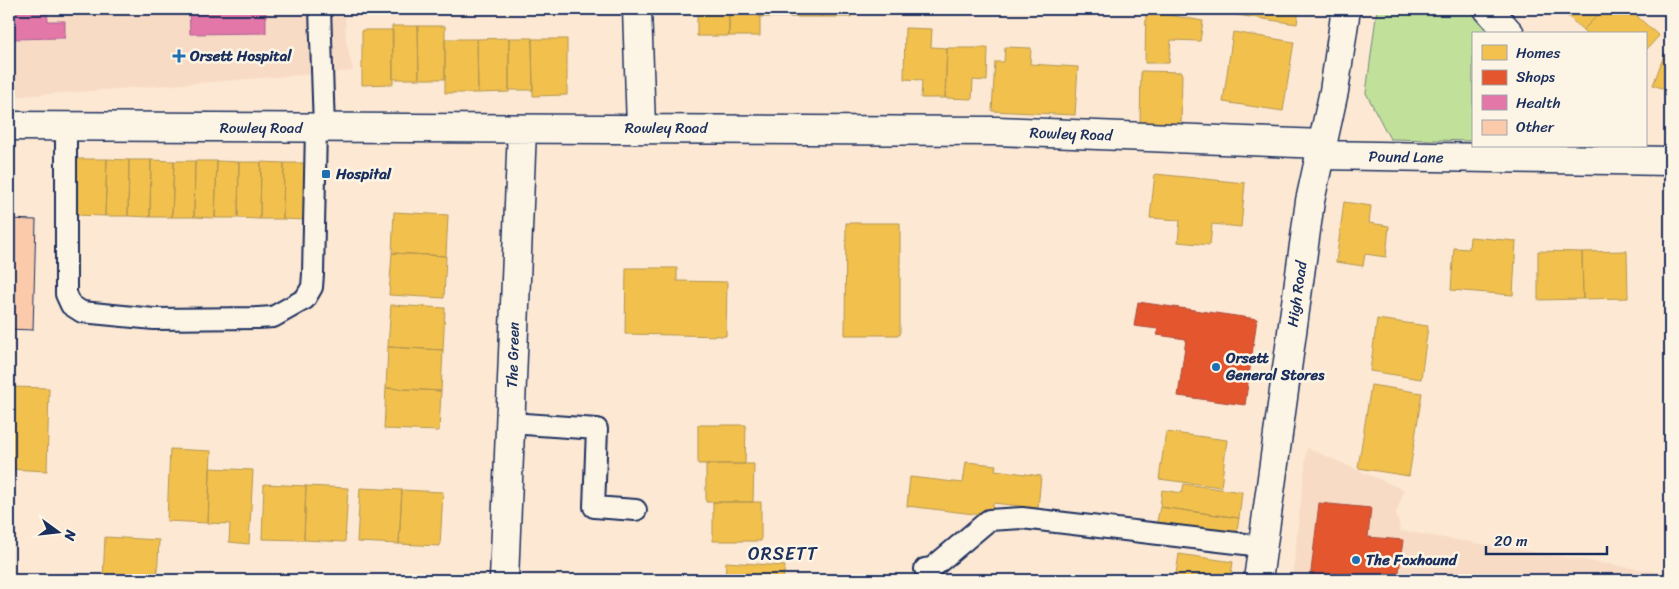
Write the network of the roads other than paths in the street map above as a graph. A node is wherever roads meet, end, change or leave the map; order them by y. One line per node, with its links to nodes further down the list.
1 (320, 9): 9 (lane)
2 (637, 9): 8 (street)
3 (1346, 9): 11 (street, High Road)
4 (1488, 9): 5 (street)
5 (1508, 32)
6 (9, 126): 7 (street, Rowley Road)
7 (66, 126): 9 (street, Rowley Road); 9 (lane)
8 (641, 127): 10 (street, Rowley Road); 11 (street, Rowley Road)
9 (320, 128): 10 (street, Rowley Road)
10 (522, 129): 14 (street, The Green)
11 (1322, 150): 12 (street, Pound Lane); 16 (street, High Road)
12 (1629, 154): 13 (street, Pound Lane)
13 (1670, 161)
14 (510, 423): 15 (lane); 18 (street, The Green)
15 (636, 510)
16 (1262, 546): 17 (lane); 19 (street, High Road)
17 (924, 569)
18 (504, 580)
19 (1258, 580)

